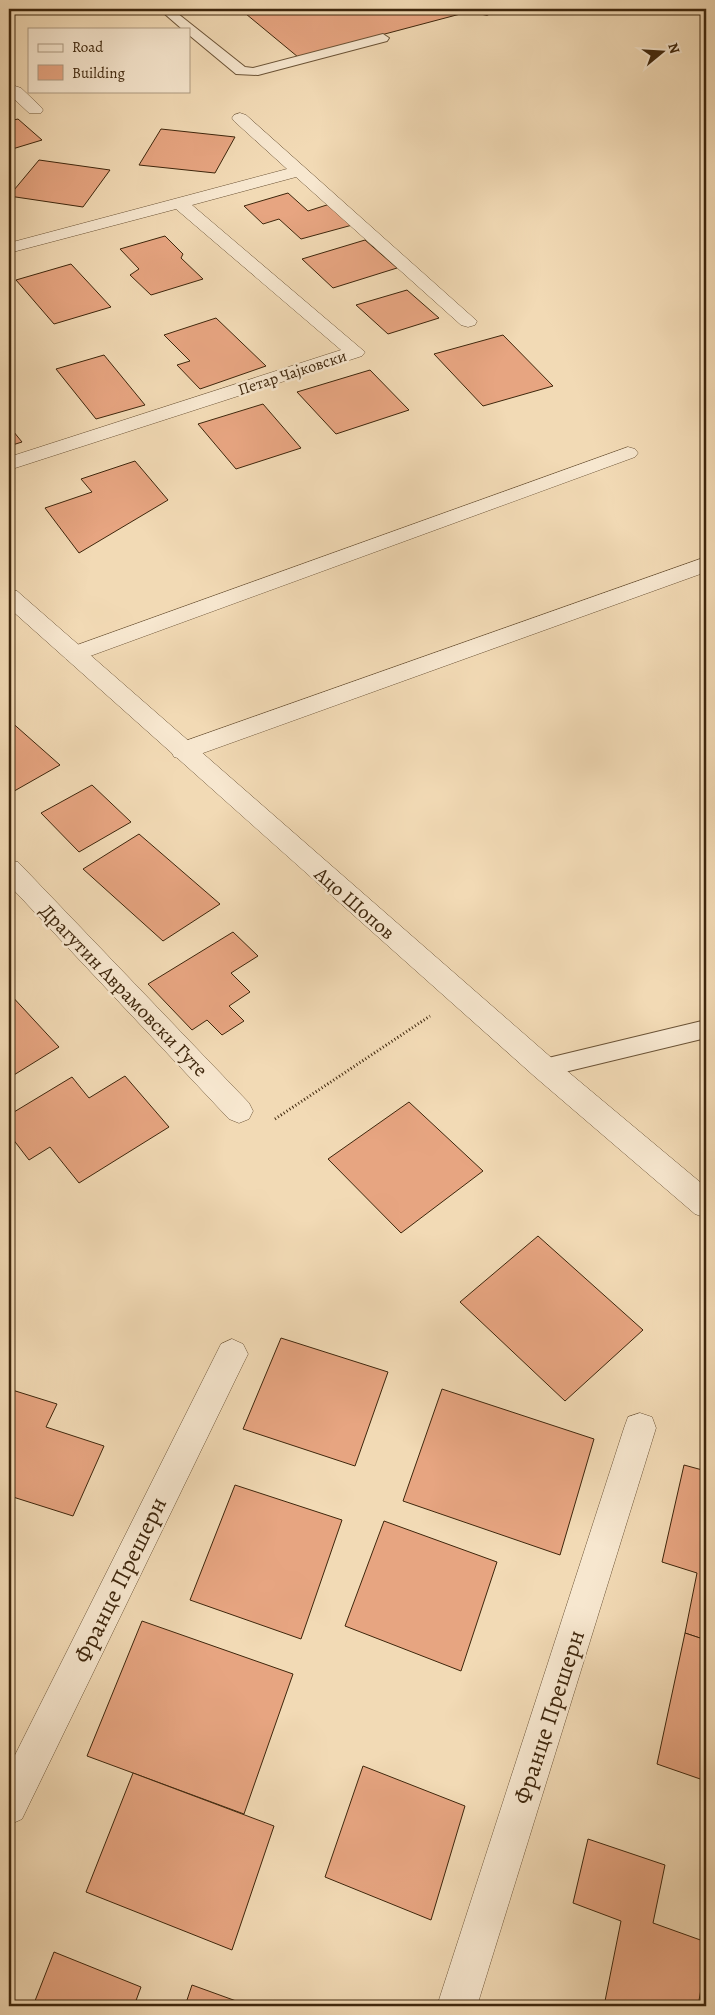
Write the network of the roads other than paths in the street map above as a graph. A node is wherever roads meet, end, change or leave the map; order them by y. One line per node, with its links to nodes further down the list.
1 (165, 9): 2 (lane)
2 (189, 28)
3 (190, 29): 4 (lane)
4 (383, 38)
5 (9, 93): 6 (street)
6 (35, 110)
7 (240, 118): 8 (street)
8 (298, 171): 9 (street); 11 (street)
9 (178, 202): 10 (street); 13 (street, Петар Чајковски)
10 (9, 248)
11 (468, 322)
12 (628, 453): 16 (street)
13 (9, 464)
14 (706, 564): 17 (street)
15 (9, 596): 16 (street, Ацо Шопов)
16 (74, 654): 17 (street, Ацо Шопов)
17 (183, 751): 20 (street, Ацо Шопов)
18 (9, 869): 21 (street, Драгутин Аврамовски Гуте)
19 (706, 1029): 20 (lane)
20 (544, 1068): 22 (street, Ацо Шопов)
21 (239, 1111)
22 (706, 1205)
23 (232, 1354): 25 (street, Франце Прешерн)
24 (640, 1428): 26 (street, Франце Прешерн)
25 (9, 1806)
26 (457, 2006)

